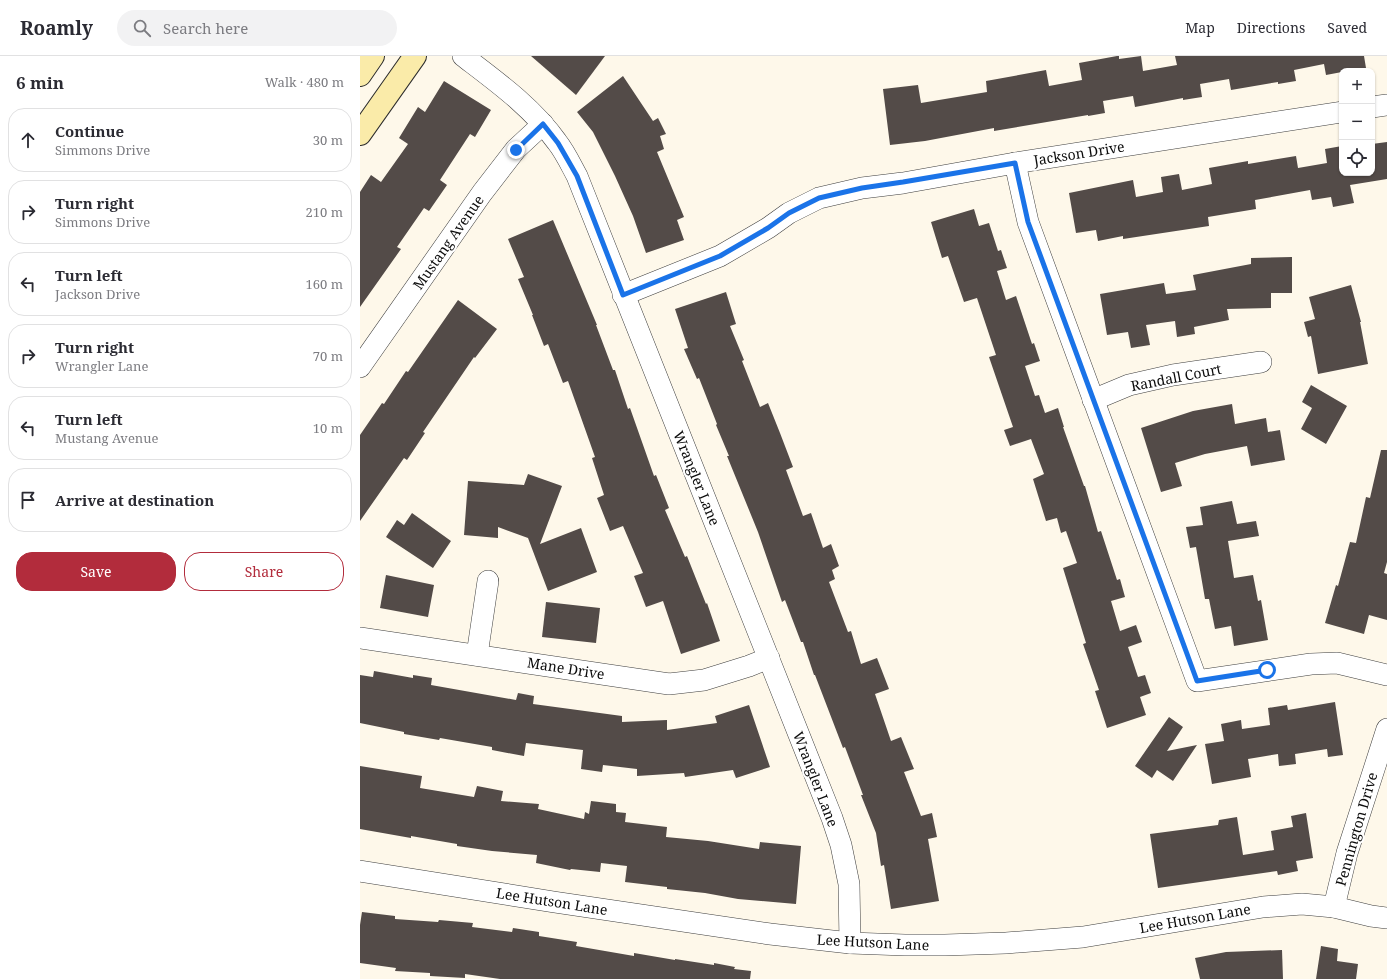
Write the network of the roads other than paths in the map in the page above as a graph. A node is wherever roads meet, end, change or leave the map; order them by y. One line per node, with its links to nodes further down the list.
1 (373, 56): 4 (main road)
2 (414, 56): 9 (main road)
3 (463, 56): 8 (street, Wrangler Lane)
4 (360, 75)
5 (1387, 105): 6 (street)
6 (1375, 107)
7 (1339, 112): 10 (street, Jackson Drive)
8 (543, 124): 11 (street, Wrangler Lane); 13 (street, Mustang Avenue)
9 (360, 134)
10 (1015, 163): 11 (street, Jackson Drive); 14 (street)
11 (623, 295): 18 (street, Wrangler Lane)
12 (1261, 362): 14 (street, Randall Court)
13 (360, 366)
14 (1093, 400): 19 (street)
15 (488, 581): 17 (street)
16 (360, 638): 17 (street, Mane Drive)
17 (477, 654): 18 (street, Mane Drive)
18 (769, 658): 24 (street, Wrangler Lane)
19 (1387, 675)
20 (1387, 729): 22 (street, Pennington Drive)
21 (360, 871): 24 (street, Lee Hutson Lane)
22 (1334, 907): 23 (street, Lee Hutson Lane); 24 (street, Lee Hutson Lane)
23 (1387, 918)
24 (850, 942)

